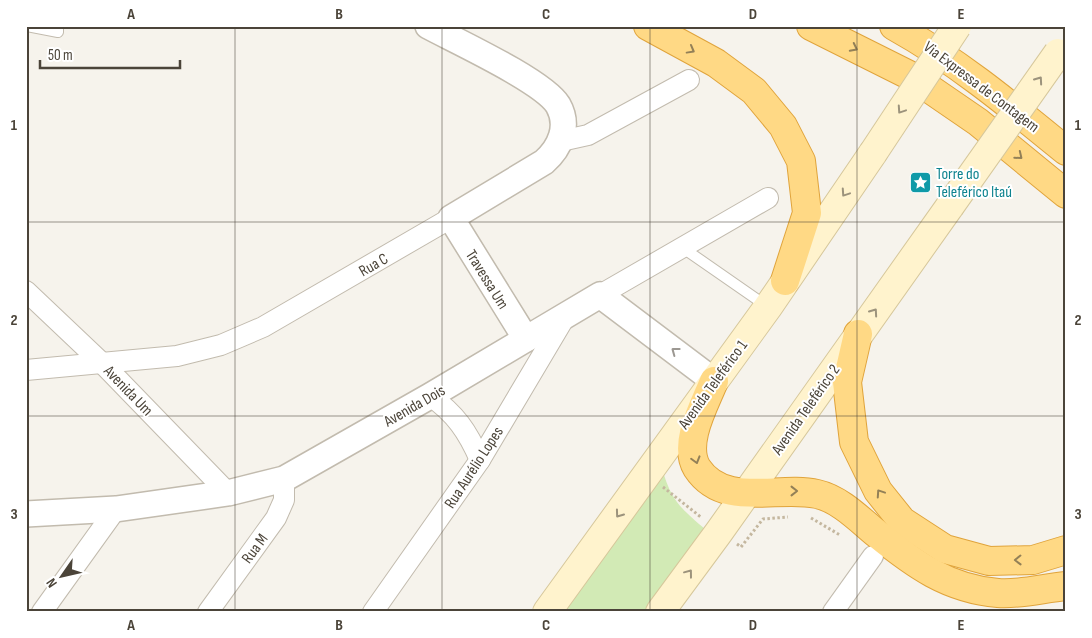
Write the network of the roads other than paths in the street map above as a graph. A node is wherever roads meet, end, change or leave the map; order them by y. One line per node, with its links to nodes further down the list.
1 (27, 26): 2 (lane)
2 (58, 26)
3 (428, 26): 10 (street)
4 (648, 26): 16 (highway, one-way to 16)
5 (811, 26): 12 (highway, Via Expressa de Contagem, one-way to 12)
6 (894, 26): 11 (highway, Via Expressa de Contagem)
7 (958, 26): 16 (main road, Avenida Teleférico 1, one-way to 16, bridge)
8 (1062, 48): 21 (main road, Avenida Teleférico 2, one-way to 8, bridge)
9 (689, 80): 10 (street)
10 (561, 141): 14 (street, Rua C)
11 (1066, 151)
12 (1066, 194)
13 (768, 198): 15 (street, Avenida Dois)
14 (451, 218): 22 (street, Travessa Um); 23 (street, Rua C)
15 (683, 248): 18 (street, Avenida Dois); 19 (lane)
16 (785, 282): 19 (main road, Avenida Teleférico 1)
17 (26, 290): 23 (street, Avenida Um)
18 (600, 295): 20 (street, Avenida Dois); 25 (street, one-way to 18)
19 (768, 308): 25 (main road, Avenida Teleférico 1)
20 (566, 317): 22 (street, Avenida Dois); 27 (street, Rua Aurélio Lopes)
21 (858, 334): 30 (main road, Avenida Teleférico 2); 33 (highway, one-way to 21)
22 (526, 339): 26 (street, Avenida Dois)
23 (102, 363): 24 (street, Rua C); 29 (street, Avenida Um)
24 (26, 370)
25 (714, 381): 30 (highway, one-way to 30); 39 (main road, Avenida Teleférico 1, one-way to 39)
26 (430, 396): 27 (street); 28 (street, Avenida Dois)
27 (480, 460): 38 (street, Rua Aurélio Lopes)
28 (284, 479): 29 (street, Avenida Dois); 37 (street, Rua M)
29 (228, 493): 31 (street, Avenida Dois)
30 (745, 494): 35 (highway, one-way to 35); 40 (main road, Avenida Teleférico 2, one-way to 30)
31 (116, 509): 32 (street, Avenida Dois); 36 (street)
32 (26, 514)
33 (1066, 550)
34 (873, 556): 41 (street)
35 (1066, 586)
36 (42, 612)
37 (208, 612)
38 (373, 612)
39 (547, 612)
40 (660, 612)
41 (833, 612)

